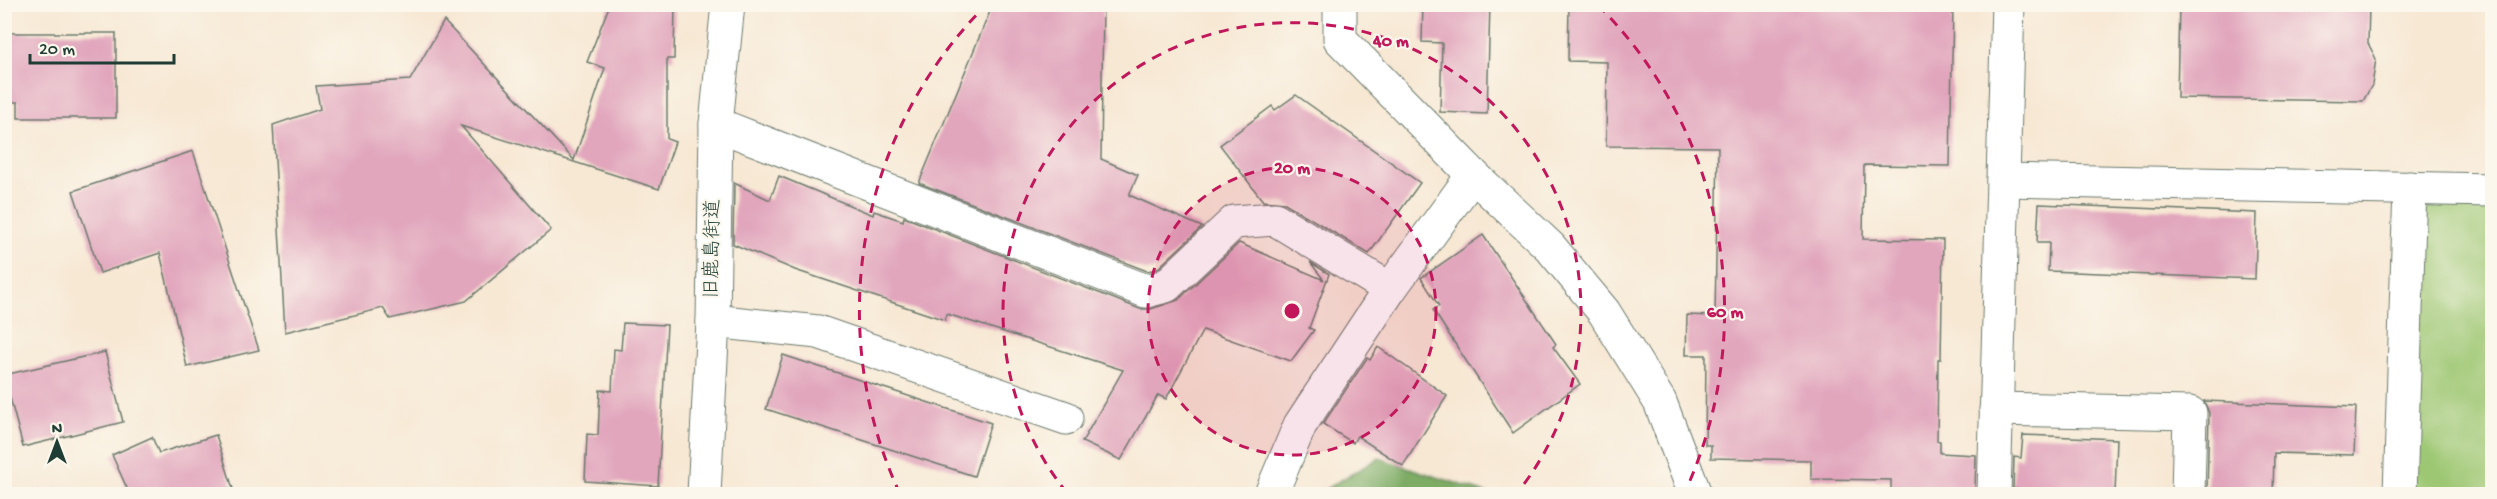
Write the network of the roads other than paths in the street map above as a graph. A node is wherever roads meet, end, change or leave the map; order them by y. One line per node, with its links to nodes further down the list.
1 (728, 4): 4 (street, 旧鹿島街道)
2 (1340, 4): 5 (street)
3 (2008, 4): 6 (street)
4 (716, 124): 9 (street); 10 (street, 旧鹿島街道)
5 (1473, 175): 9 (street); 15 (street)
6 (2003, 180): 7 (street); 11 (street)
7 (2410, 188): 8 (street); 18 (street)
8 (2493, 190)
9 (1390, 289): 14 (street)
10 (713, 321): 12 (street); 13 (street, 旧鹿島街道)
11 (1996, 409): 16 (street); 17 (street)
12 (1066, 418)
13 (704, 495)
14 (1271, 495)
15 (1695, 495)
16 (1994, 495)
17 (2188, 495)
18 (2400, 495)

